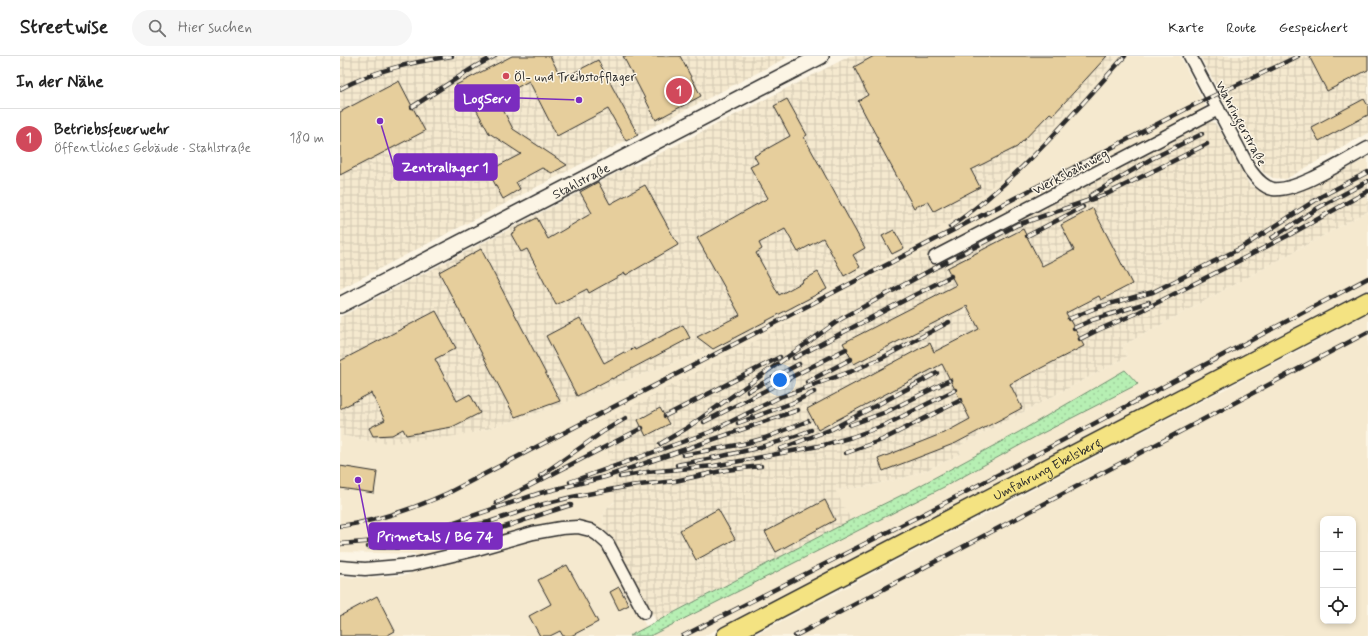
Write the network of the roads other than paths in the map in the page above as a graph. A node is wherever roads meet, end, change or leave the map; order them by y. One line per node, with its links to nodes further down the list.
1 (821, 56): 7 (street, Stahlstraße)
2 (1190, 56): 3 (street, Wahringerstraße)
3 (1218, 109): 4 (street, Wahringerstraße); 5 (street, Werksbahnweg)
4 (1368, 148)
5 (935, 257)
6 (1368, 301): 10 (main road, Umfahrung Ebelsberg)
7 (340, 305)
8 (340, 567): 9 (street)
9 (644, 612)
10 (726, 636)

